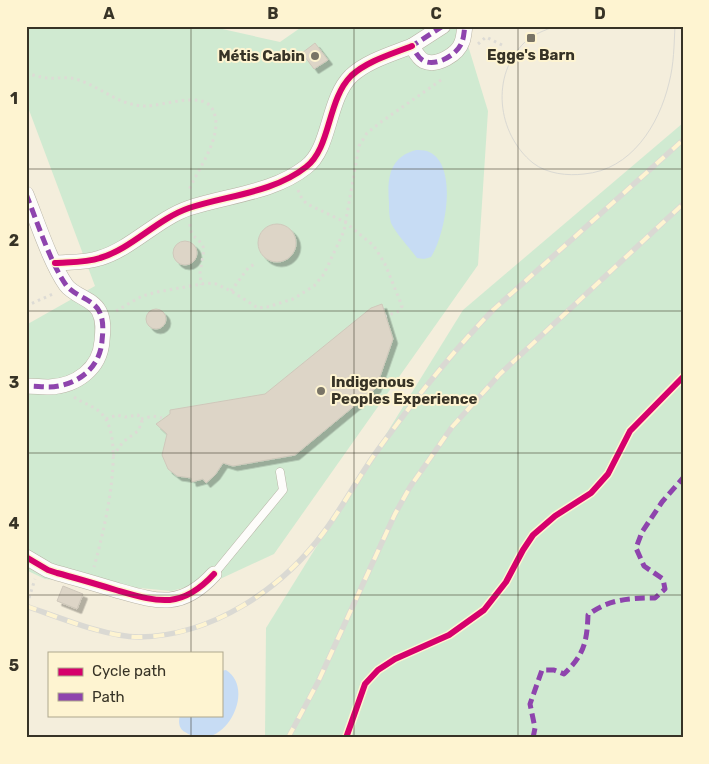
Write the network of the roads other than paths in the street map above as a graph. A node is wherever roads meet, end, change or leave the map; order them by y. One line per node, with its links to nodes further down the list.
1 (443, 26): 3 (street)
2 (465, 26): 3 (street)
3 (412, 46): 5 (street)
4 (26, 194): 5 (street)
5 (55, 263): 6 (street)
6 (26, 386)
7 (280, 472): 9 (lane)
8 (26, 557): 9 (street)
9 (214, 574)

